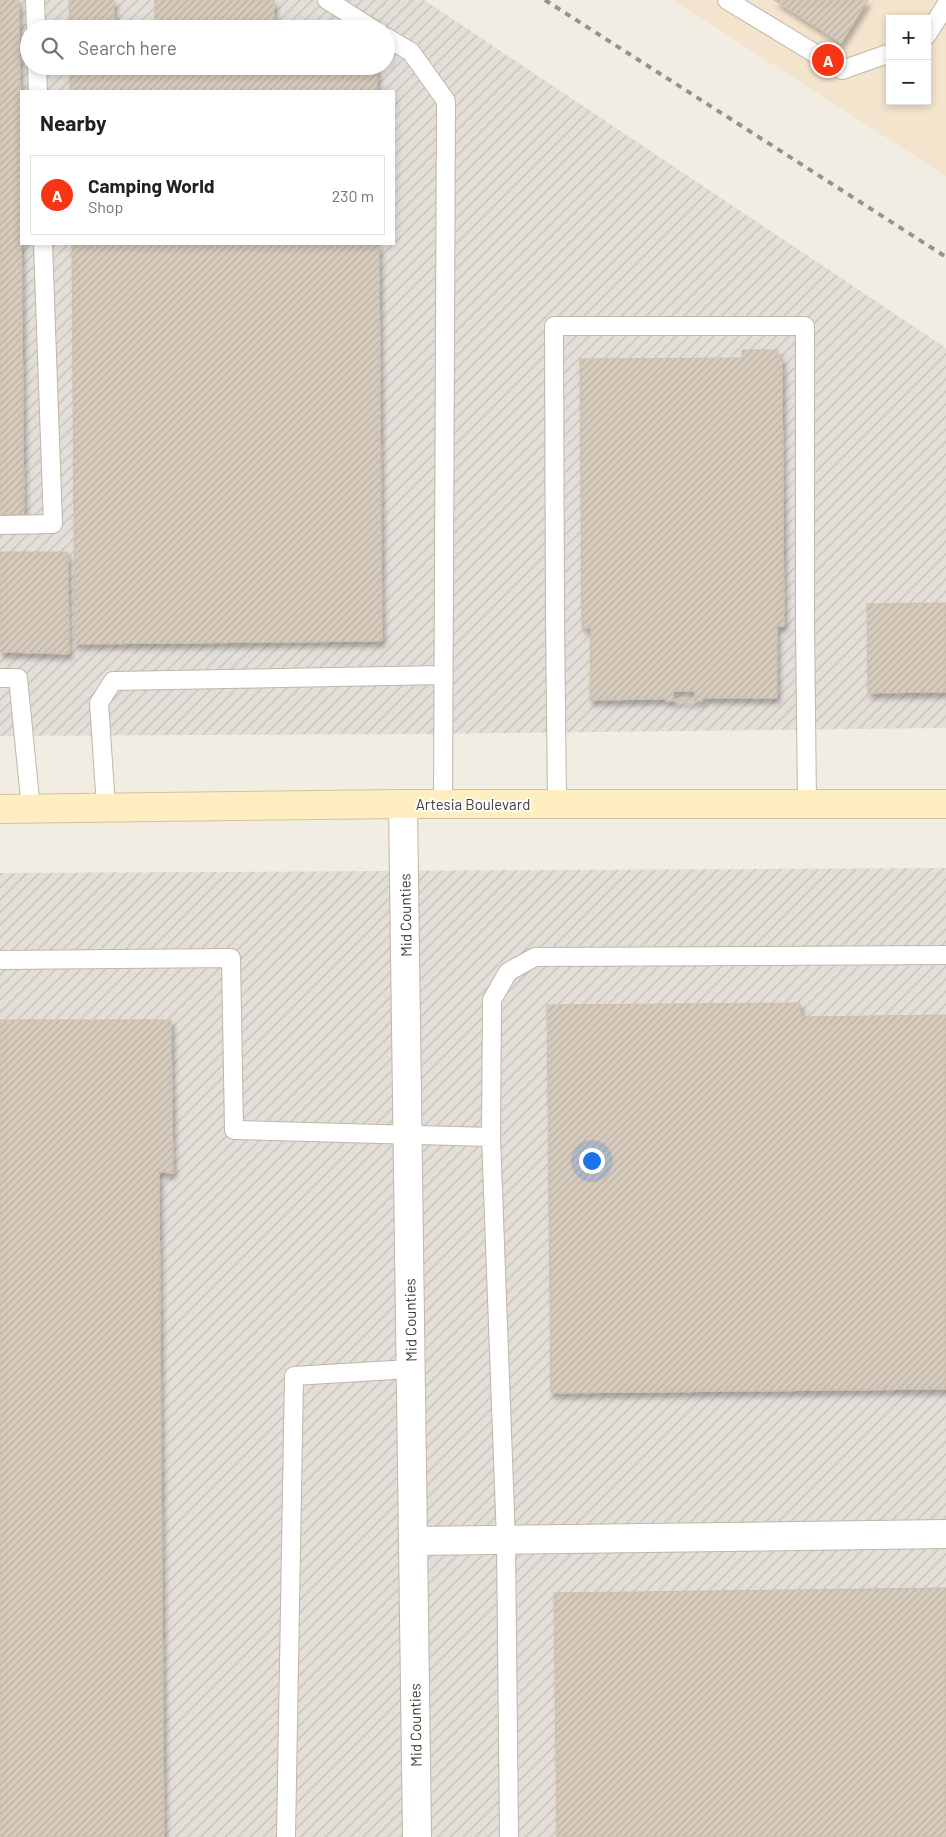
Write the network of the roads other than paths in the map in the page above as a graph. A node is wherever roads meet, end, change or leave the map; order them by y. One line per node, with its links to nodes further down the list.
1 (35, 0): 5 (lane)
2 (327, 0): 6 (lane)
3 (727, 0): 9 (lane)
4 (946, 5): 7 (lane)
5 (36, 20)
6 (359, 20)
7 (931, 28)
8 (395, 42): 14 (lane)
9 (886, 54)
10 (37, 75): 11 (lane)
11 (38, 90)
12 (43, 245): 13 (lane)
13 (0, 524)
14 (444, 675): 17 (lane); 22 (lane)
15 (0, 678): 21 (lane)
16 (403, 804): 17 (main road, Artesia Boulevard); 22 (main road, Artesia Boulevard); 26 (street, Mid Counties)
17 (443, 804): 18 (main road, Artesia Boulevard)
18 (557, 804): 19 (main road, Artesia Boulevard); 19 (lane)
19 (807, 804): 20 (main road, Artesia Boulevard)
20 (946, 804)
21 (31, 808): 22 (main road, Artesia Boulevard); 23 (main road, Artesia Boulevard)
22 (106, 808)
23 (0, 809)
24 (946, 955): 27 (lane)
25 (0, 960): 26 (lane)
26 (408, 1135): 27 (lane); 28 (street, Mid Counties)
27 (491, 1137): 30 (lane)
28 (410, 1369): 31 (street, Mid Counties); 32 (lane)
29 (946, 1534): 30 (street)
30 (506, 1540): 31 (street); 34 (lane)
31 (413, 1541): 33 (street, Mid Counties)
32 (286, 1837)
33 (417, 1837)
34 (509, 1837)

